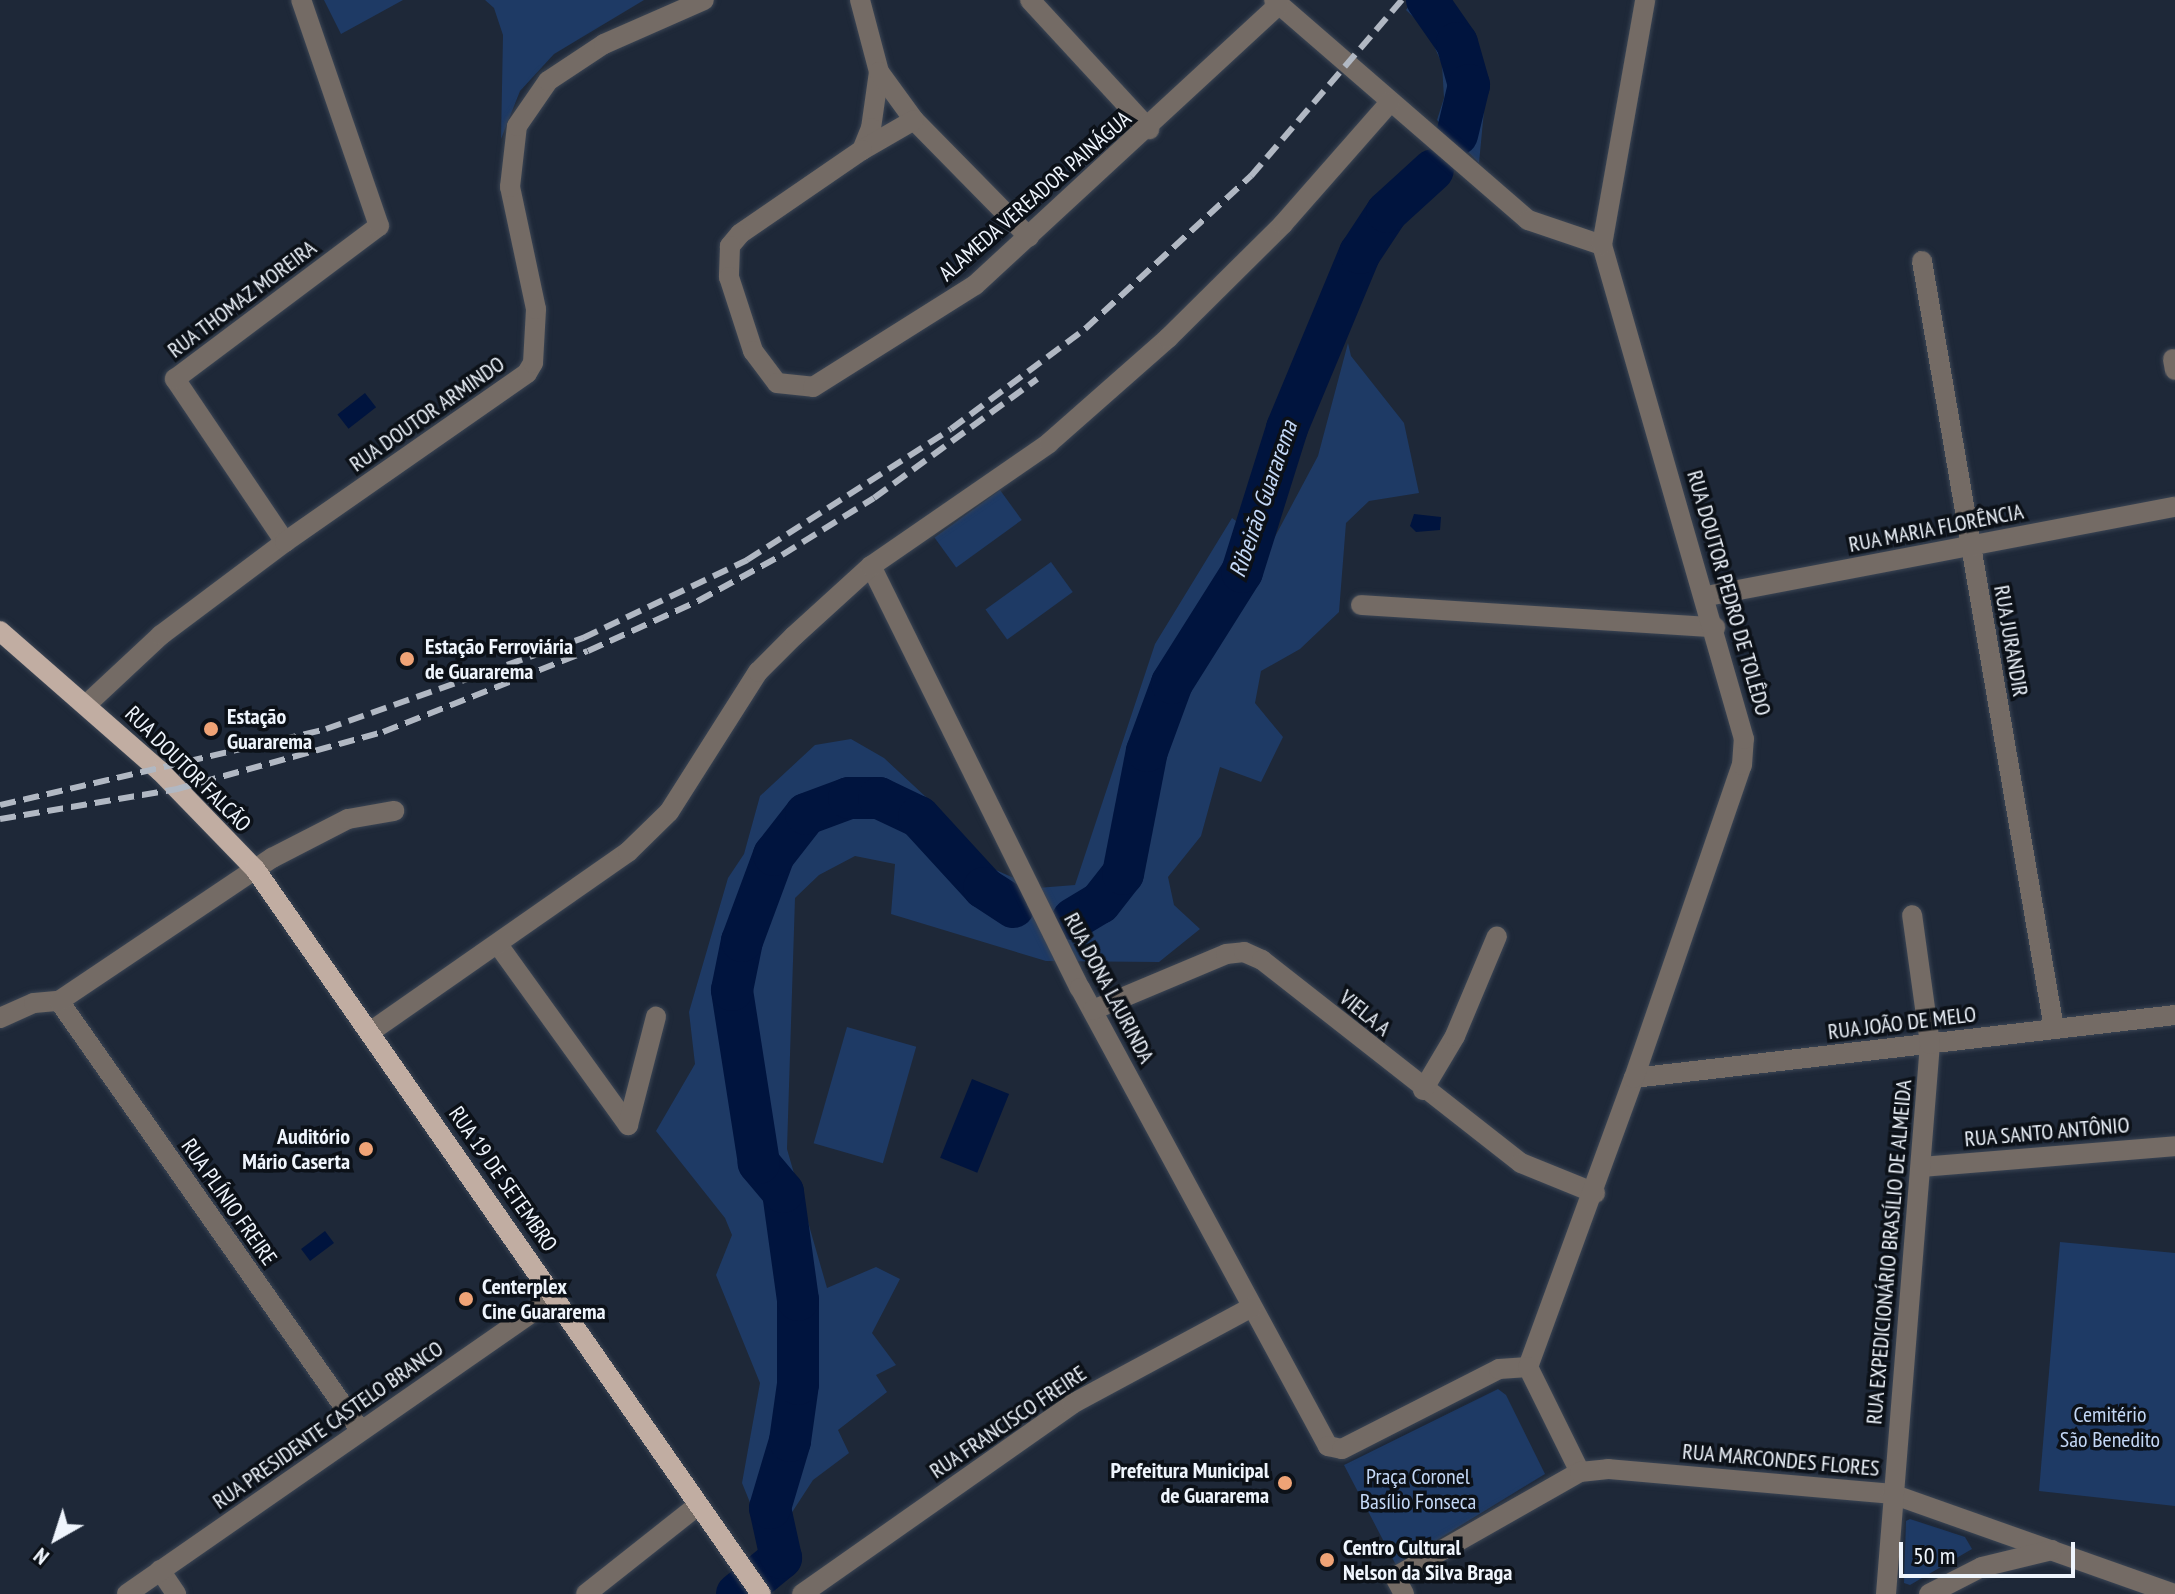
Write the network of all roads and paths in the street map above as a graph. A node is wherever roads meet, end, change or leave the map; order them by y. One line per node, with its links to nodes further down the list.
1 (301, 0): 16 (street, RUA THOMAZ MOREIRA)
2 (704, 0): 16 (street, RUA DOUTOR ARMINDO)
3 (860, 0): 7 (street)
4 (1030, 0): 10 (street)
5 (1645, 0): 13 (street, RUA DOUTOR PEDRO DE TOLÊDO)
6 (1276, 3): 8 (street); 10 (street, ALAMEDA VEREADOR PAINÁGUA)
7 (879, 72): 9 (street); 11 (street)
8 (1390, 102): 13 (street); 18 (street)
9 (914, 120): 11 (street, ALAMEDA VEREADOR PAINÁGUA); 12 (street)
10 (1149, 129): 12 (street, ALAMEDA VEREADOR PAINÁGUA)
11 (862, 150): 12 (street, ALAMEDA VEREADOR PAINÁGUA)
12 (1029, 237)
13 (1602, 245): 19 (street, RUA DOUTOR PEDRO DE TOLÊDO)
14 (1922, 261): 17 (street, RUA JURANDIR)
15 (2175, 507): 17 (street, RUA MARIA FLORÊNCIA)
16 (285, 542): 23 (street, RUA DOUTOR ARMINDO)
17 (1970, 546): 19 (street, RUA MARIA FLORÊNCIA); 34 (street, RUA JURANDIR)
18 (871, 566): 28 (street); 30 (street, RUA DONA LAURINDA)
19 (1707, 596): 21 (street, RUA DOUTOR PEDRO DE TOLÊDO)
20 (1361, 605): 21 (street)
21 (1715, 627): 37 (street, RUA DOUTOR PEDRO DE TOLÊDO)
22 (0, 631): 23 (main road, RUA DOUTOR FALCÃO)
23 (87, 704): 25 (main road, RUA DOUTOR FALCÃO)
24 (394, 811): 25 (street)
25 (255, 869): 29 (street); 35 (main road, RUA 19 DE SETEMBRO)
26 (1912, 915): 36 (street, RUA EXPEDICIONÁRIO BRASÍLIO DE ALMEIDA)
27 (1497, 936): 38 (street)
28 (499, 946): 32 (street); 35 (street)
29 (59, 1001): 33 (street); 45 (street, RUA PLÍNIO FREIRE)
30 (1093, 1010): 38 (street, VIELA A); 43 (street, RUA DONA LAURINDA)
31 (2175, 1015): 34 (street, RUA JOÃO DE MELO)
32 (656, 1017)
33 (0, 1018)
34 (2054, 1028): 36 (street, RUA JOÃO DE MELO)
35 (370, 1032): 42 (main road, RUA 19 DE SETEMBRO)
36 (1930, 1044): 37 (street, RUA JOÃO DE MELO); 40 (street, RUA EXPEDICIONÁRIO BRASÍLIO DE ALMEIDA)
37 (1634, 1078): 41 (street, RUA DOUTOR PEDRO DE TOLÊDO)
38 (1423, 1090): 41 (street, VIELA A)
39 (2175, 1146): 40 (street, RUA SANTO ANTÔNIO)
40 (1922, 1167): 47 (street, RUA EXPEDICIONÁRIO BRASÍLIO DE ALMEIDA)
41 (1595, 1193): 44 (street, RUA DOUTOR PEDRO DE TOLÊDO)
42 (556, 1296): 45 (street, RUA PRESIDENTE CASTELO BRANCO); 48 (main road, RUA 19 DE SETEMBRO)
43 (1252, 1307): 44 (street, RUA DONA LAURINDA); 58 (street, RUA FRANCISCO FREIRE)
44 (1528, 1367): 46 (street)
45 (361, 1431): 52 (street, RUA PRESIDENTE CASTELO BRANCO)
46 (1580, 1472): 47 (street, RUA MARCONDES FLORES); 53 (street, RUA MARCONDES FLORES)
47 (1892, 1494): 49 (street, RUA MARCONDES FLORES); 59 (street, RUA EXPEDICIONÁRIO BRASÍLIO DE ALMEIDA)
48 (697, 1506): 56 (street); 57 (main road, RUA 19 DE SETEMBRO)
49 (1982, 1525): 50 (street, RUA MARCONDES FLORES); 51 (street)
50 (2054, 1550): 51 (street); 61 (street, RUA MARCONDES FLORES)
51 (1982, 1567): 60 (street)
52 (160, 1570): 54 (street, RUA PRESIDENTE CASTELO BRANCO); 55 (street)
53 (1400, 1586)
54 (127, 1594)
55 (176, 1594)
56 (586, 1594)
57 (761, 1594)
58 (802, 1594)
59 (1886, 1594)
60 (1929, 1594)
61 (2174, 1594)

